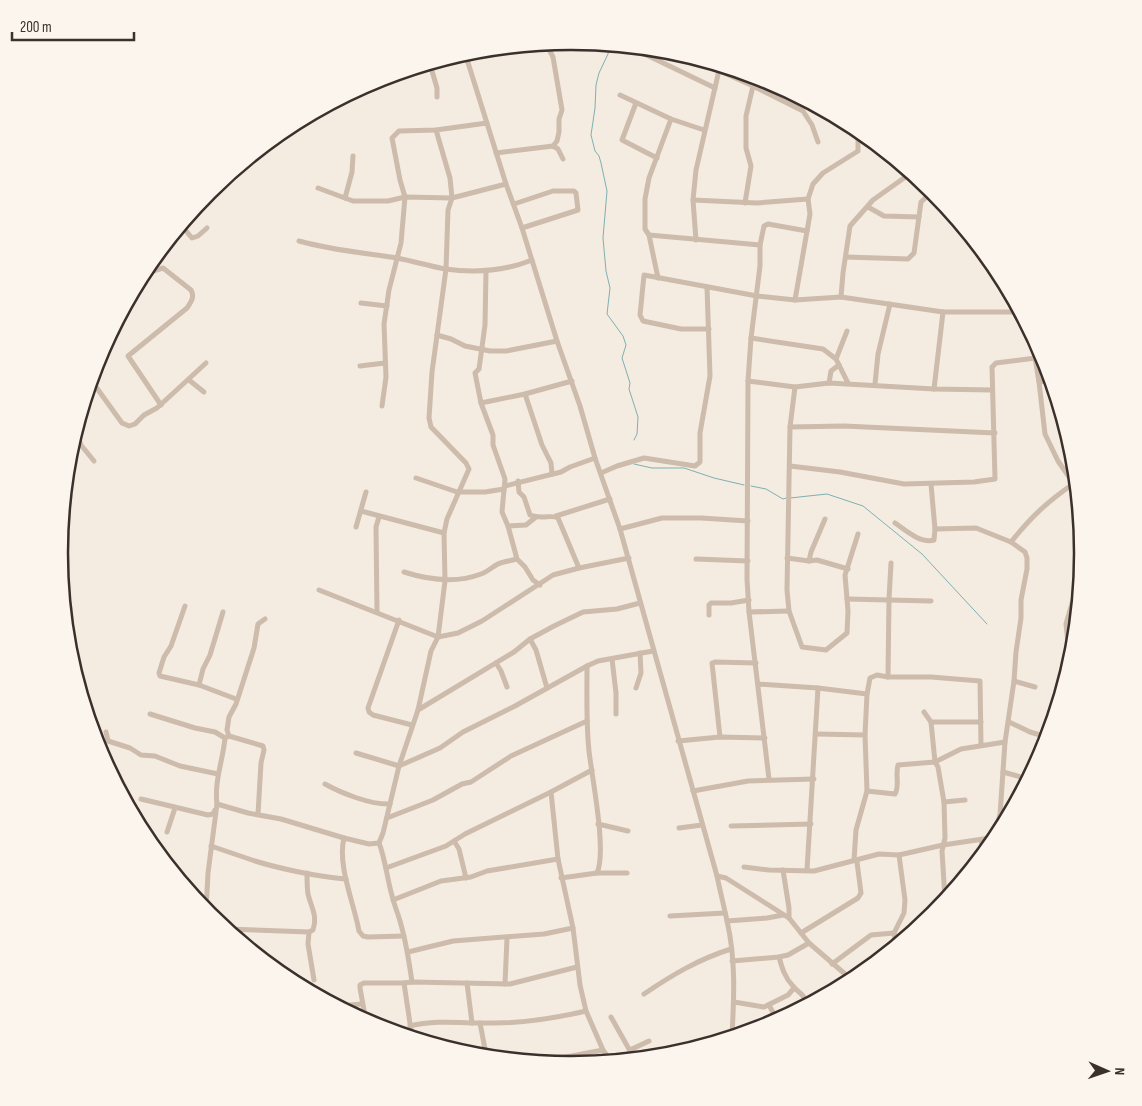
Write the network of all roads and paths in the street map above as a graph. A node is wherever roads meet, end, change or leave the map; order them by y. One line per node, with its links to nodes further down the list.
1 (549, 51): 18 (street)
2 (657, 58): 8 (street)
3 (468, 61): 13 (street)
4 (431, 70): 10 (street)
5 (719, 73): 8 (street)
6 (742, 80): 7 (street)
7 (753, 86): 17 (street); 32 (street)
8 (715, 88): 15 (street)
9 (620, 95): 11 (street)
10 (437, 97)
11 (636, 103): 12 (street); 21 (street)
12 (671, 118): 15 (street); 21 (street)
13 (487, 123): 14 (street); 19 (street)
14 (436, 130): 26 (street); 29 (street)
15 (704, 130): 31 (street)
16 (858, 141): 30 (street)
17 (818, 142)
18 (553, 146): 19 (street); 22 (street)
19 (496, 153): 24 (street)
20 (353, 156): 28 (street)
21 (657, 158): 40 (street)
22 (563, 159)
23 (905, 177): 34 (street)
24 (506, 184): 29 (street); 33 (street)
25 (318, 188): 28 (street)
26 (405, 197): 28 (street); 29 (street); 45 (street)
27 (927, 197): 35 (street)
28 (345, 198)
29 (452, 198): 47 (street)
30 (808, 199): 32 (street); 39 (street)
31 (693, 200): 32 (street); 41 (street)
32 (745, 203)
33 (514, 204): 37 (street); 37 (street)
34 (868, 207): 35 (street); 44 (street)
35 (919, 217): 44 (street)
36 (206, 228): 38 (street)
37 (522, 228): 46 (street)
38 (185, 230)
39 (807, 231): 43 (street); 54 (street)
40 (649, 236): 41 (street); 50 (street)
41 (696, 240): 43 (street)
42 (299, 241): 45 (street)
43 (760, 245): 52 (street)
44 (846, 257): 53 (street)
45 (398, 258): 47 (street); 57 (street)
46 (532, 260): 49 (street); 64 (street)
47 (446, 269): 49 (street); 62 (street)
48 (156, 270): 86 (street)
49 (486, 271): 65 (street)
50 (658, 278): 51 (street); 60 (street)
51 (707, 287): 52 (street); 60 (street)
52 (757, 296): 54 (street); 63 (street)
53 (841, 297): 54 (street); 56 (street)
54 (795, 300)
55 (361, 303): 57 (street)
56 (890, 304): 58 (street); 79 (street)
57 (387, 306): 69 (street)
58 (943, 312): 59 (street); 82 (street)
59 (1012, 312)
60 (709, 329): 95 (street)
61 (847, 331): 67 (street)
62 (437, 335): 65 (street); 104 (street)
63 (751, 338): 67 (street); 74 (street)
64 (557, 341): 65 (street); 73 (street)
65 (482, 350): 87 (street)
66 (1035, 358): 83 (street)
67 (838, 362): 77 (street); 78 (street)
68 (206, 363): 72 (street)
69 (385, 363): 71 (street); 88 (street)
70 (1037, 363): 76 (street)
71 (360, 366)
72 (189, 380): 84 (street); 86 (street)
73 (572, 381): 85 (street); 92 (street)
74 (748, 381): 81 (street); 111 (street)
75 (1043, 381): 76 (street)
76 (1039, 382): 97 (street)
77 (829, 383): 78 (street); 81 (street)
78 (848, 383): 79 (street)
79 (876, 384): 82 (street)
80 (96, 387): 86 (street)
81 (795, 387): 89 (street)
82 (934, 389): 83 (street)
83 (992, 390): 90 (street)
84 (204, 392)
85 (525, 394): 87 (street); 96 (street)
86 (161, 404)
87 (481, 404): 100 (street)
88 (382, 406)
89 (790, 427): 90 (street); 94 (street)
90 (995, 433): 101 (street)
91 (81, 443): 93 (street)
92 (595, 458): 95 (street); 96 (street)
93 (94, 461)
94 (790, 466): 101 (street); 121 (street)
95 (601, 473): 105 (street)
96 (552, 474): 99 (street)
97 (1068, 474)
98 (416, 478): 104 (street)
99 (518, 482): 100 (street); 109 (street)
100 (506, 484): 104 (street); 113 (street)
101 (930, 484): 115 (street)
102 (1070, 488): 119 (street)
103 (366, 492): 106 (street)
104 (457, 492): 117 (street)
105 (610, 499): 107 (street); 116 (street)
106 (361, 511): 108 (street); 114 (street)
107 (556, 516): 109 (street); 127 (street)
108 (380, 517): 117 (street); 142 (street)
109 (536, 517): 113 (street)
110 (825, 519): 125 (street)
111 (748, 521): 116 (street); 124 (street)
112 (895, 523): 115 (street)
113 (508, 526): 122 (street)
114 (356, 527)
115 (935, 528): 119 (street)
116 (620, 529): 120 (street)
117 (444, 533): 130 (street)
118 (858, 534): 128 (street)
119 (1011, 542): 157 (street)
120 (629, 558): 127 (street); 137 (street)
121 (787, 558): 125 (street); 140 (street)
122 (517, 559): 130 (street); 131 (street)
123 (696, 559): 124 (street)
124 (748, 561): 135 (street)
125 (809, 561): 128 (street)
126 (891, 563): 134 (street)
127 (579, 568): 131 (street)
128 (848, 569): 133 (street)
129 (404, 572): 130 (street)
130 (445, 581): 148 (street)
131 (540, 585): 148 (street)
132 (319, 590): 142 (street)
133 (848, 599): 134 (street); 140 (street)
134 (889, 599): 136 (street); 156 (street)
135 (749, 600): 143 (street); 144 (street)
136 (931, 601)
137 (640, 603): 149 (street); 150 (street)
138 (185, 606): 159 (street)
139 (1071, 606): 147 (street)
140 (788, 611): 143 (street)
141 (223, 612): 159 (street)
142 (376, 612): 146 (street)
143 (749, 612): 154 (street)
144 (709, 615)
145 (265, 619): 166 (street)
146 (398, 620): 148 (street); 175 (street)
147 (1067, 634)
148 (438, 636): 167 (street)
149 (530, 639): 153 (street); 162 (street)
150 (653, 651): 151 (street); 183 (street)
151 (640, 653): 152 (street); 163 (street)
152 (612, 659): 155 (street); 170 (street)
153 (496, 663): 160 (street); 167 (street)
154 (756, 663): 158 (street); 181 (street)
155 (587, 666): 162 (street); 171 (street)
156 (888, 677): 165 (street); 173 (street)
157 (1014, 681): 161 (street); 174 (street)
158 (758, 684): 164 (street); 182 (street)
159 (199, 685): 166 (street)
160 (507, 687)
161 (1035, 687)
162 (546, 688): 188 (street)
163 (636, 688)
164 (818, 688): 165 (street); 177 (street)
165 (867, 694): 178 (street)
166 (236, 699): 180 (street)
167 (418, 710): 175 (street)
168 (924, 712): 172 (street)
169 (150, 714): 180 (street)
170 (616, 714)
171 (587, 721): 189 (street); 207 (street)
172 (931, 722): 173 (street); 187 (street)
173 (981, 722): 185 (street)
174 (1009, 722): 179 (street); 184 (street)
175 (412, 725): 188 (street)
176 (106, 732): 191 (street)
177 (816, 734): 178 (street); 193 (street)
178 (865, 735): 197 (street)
179 (1040, 735)
180 (227, 737): 191 (street); 205 (street)
181 (720, 737): 182 (street); 183 (street)
182 (765, 738): 194 (street)
183 (678, 741): 196 (street)
184 (1005, 742): 185 (street); 190 (street)
185 (981, 745): 187 (street)
186 (356, 752): 188 (street)
187 (935, 762): 197 (street); 201 (street)
188 (399, 766): 203 (street)
189 (592, 770): 198 (street); 208 (street)
190 (1003, 772): 192 (street); 206 (street)
191 (218, 774): 202 (street)
192 (1021, 777)
193 (814, 779): 194 (street); 209 (street)
194 (769, 780): 196 (street)
195 (325, 784): 203 (street)
196 (693, 791): 210 (street)
197 (867, 791): 223 (street)
198 (551, 792): 217 (street); 222 (street)
199 (141, 799): 204 (street)
200 (965, 800): 201 (street)
201 (944, 802): 219 (street)
202 (217, 804): 204 (street); 205 (street); 220 (street)
203 (390, 804): 207 (street)
204 (175, 808): 214 (street)
205 (258, 814): 215 (street)
206 (1000, 815)
207 (387, 818): 218 (street)
208 (598, 824): 213 (street); 230 (street)
209 (811, 824): 211 (street); 227 (street)
210 (702, 825): 212 (street); 231 (street)
211 (731, 826)
212 (679, 828)
213 (628, 831)
214 (167, 832)
215 (344, 838): 218 (street); 234 (street)
216 (981, 840): 219 (street)
217 (454, 841): 225 (street); 232 (street)
218 (379, 843): 225 (street)
219 (943, 845): 221 (street); 235 (street)
220 (211, 846): 228 (street); 236 (street)
221 (899, 855): 223 (street); 247 (street)
222 (558, 859): 232 (street); 233 (street)
223 (854, 860): 227 (street); 246 (street)
224 (744, 867): 226 (street)
225 (386, 868): 237 (street)
226 (783, 870): 227 (street); 241 (street)
227 (807, 870)
228 (307, 873): 234 (street); 245 (street)
229 (627, 873): 230 (street)
230 (597, 874): 233 (street)
231 (717, 876): 238 (street); 239 (street)
232 (466, 878): 237 (street)
233 (561, 878): 243 (street)
234 (346, 879): 248 (street)
235 (945, 889)
236 (207, 900)
237 (393, 900): 248 (street)
238 (725, 913): 240 (street); 242 (street)
239 (783, 914): 241 (street); 242 (street)
240 (670, 916)
241 (788, 918): 246 (street)
242 (727, 921): 252 (street)
243 (573, 928): 249 (street); 257 (street)
244 (237, 929): 245 (street)
245 (309, 932): 259 (street)
246 (801, 933): 251 (street)
247 (894, 933): 250 (street); 256 (street)
248 (404, 936): 253 (street)
249 (507, 938): 253 (street); 263 (street)
250 (895, 938)
251 (809, 943): 254 (street); 256 (street)
252 (731, 949): 255 (street); 265 (street)
253 (408, 952): 260 (street)
254 (779, 957): 255 (street); 264 (street)
255 (732, 961): 267 (street)
256 (832, 964): 258 (street)
257 (577, 967): 263 (street); 272 (street)
258 (844, 975)
259 (314, 980)
260 (412, 982): 261 (street); 262 (street)
261 (404, 983): 268 (street); 277 (street)
262 (467, 983): 263 (street); 275 (street)
263 (505, 984)
264 (794, 988): 266 (street); 269 (street)
265 (644, 994)
266 (805, 998)
267 (734, 1002): 269 (street); 278 (street)
268 (362, 1004): 270 (street); 271 (street)
269 (768, 1004): 273 (street)
270 (351, 1005)
271 (364, 1011)
272 (586, 1011): 276 (street); 282 (street)
273 (773, 1013)
274 (612, 1017): 283 (street)
275 (472, 1023): 276 (street); 277 (street)
276 (480, 1023): 281 (street)
277 (410, 1026): 279 (street)
278 (732, 1029)
279 (411, 1030)
280 (649, 1041): 283 (street)
281 (485, 1048)
282 (603, 1050): 284 (street); 285 (street)
283 (630, 1050)
284 (606, 1055)
285 (573, 1056)

